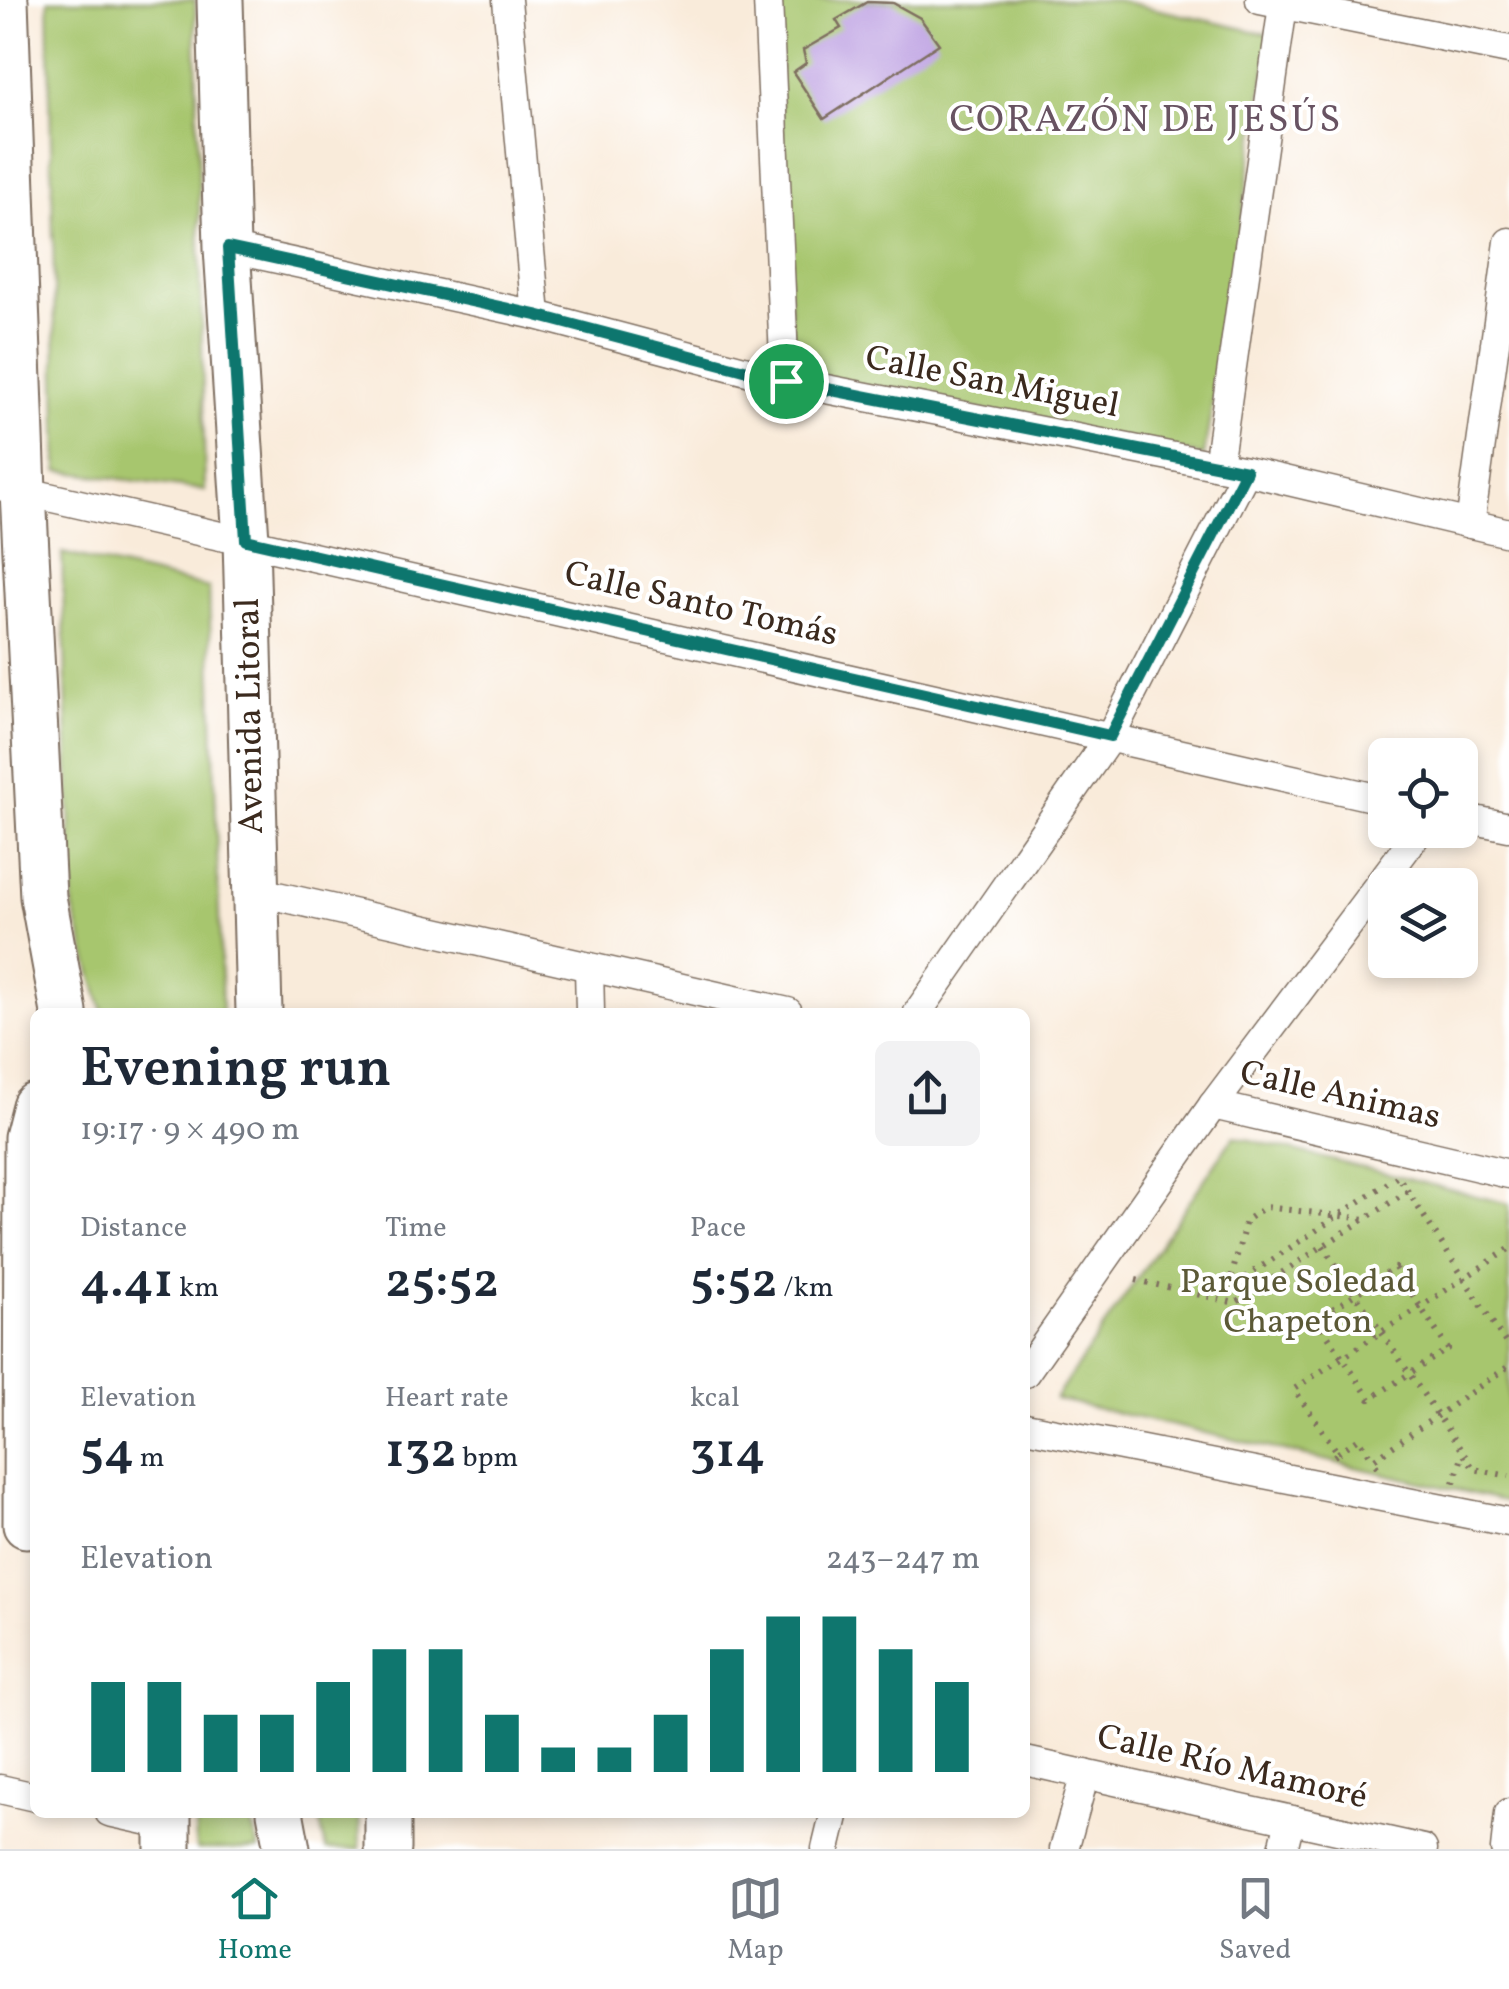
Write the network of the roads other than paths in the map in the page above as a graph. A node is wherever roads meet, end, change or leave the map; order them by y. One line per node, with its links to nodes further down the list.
1 (4, 0): 7 (main road)
2 (220, 0): 9 (main road, Avenida Litoral)
3 (507, 0): 10 (street)
4 (768, 0): 11 (street)
5 (1272, 2): 6 (street); 12 (street)
6 (1509, 50)
7 (6, 200): 13 (main road)
8 (1509, 242): 14 (street)
9 (228, 248): 10 (street, Calle San Miguel); 16 (main road, Avenida Litoral)
10 (536, 315): 11 (street, Calle San Miguel)
11 (786, 381): 12 (street, Calle San Miguel)
12 (1232, 468): 14 (street, Calle San Miguel); 17 (street)
13 (11, 489): 16 (street, Calle Santo Tomás); 24 (main road)
14 (1470, 524): 15 (street, Calle San Miguel)
15 (1509, 533)
16 (246, 540): 17 (street, Calle Santo Tomás); 22 (main road, Avenida Litoral)
17 (1110, 736): 18 (street, Calle Santo Tomás); 28 (street)
18 (1368, 796)
19 (1478, 820): 20 (street)
20 (1509, 826)
21 (1406, 848): 29 (street)
22 (255, 891): 23 (street); 25 (main road, Avenida Litoral)
23 (590, 966): 26 (street); 27 (street)
24 (63, 1008)
25 (259, 1008)
26 (590, 1008)
27 (771, 1008)
28 (921, 1008)
29 (1213, 1106): 31 (street, Calle Animas); 33 (street)
30 (30, 1128): 32 (main road)
31 (1509, 1174)
32 (14, 1181): 36 (main road)
33 (1030, 1366)
34 (1030, 1428): 35 (street)
35 (1509, 1522)
36 (20, 1524)
37 (1030, 1762): 38 (street, Calle Río Mamoré)
38 (1085, 1774): 46 (street, Calle Río Mamoré); 51 (street)
39 (0, 1790): 40 (street)
40 (30, 1796)
41 (1509, 1813): 54 (street)
42 (130, 1818): 47 (street)
43 (281, 1818): 48 (main road)
44 (388, 1818): 49 (main road)
45 (834, 1818): 50 (street)
46 (1290, 1820): 52 (street); 53 (street, Calle Río Mamoré)
47 (168, 1829)
48 (288, 1849)
49 (388, 1849)
50 (826, 1849)
51 (1064, 1849)
52 (1284, 1849)
53 (1423, 1849)
54 (1504, 1849)

